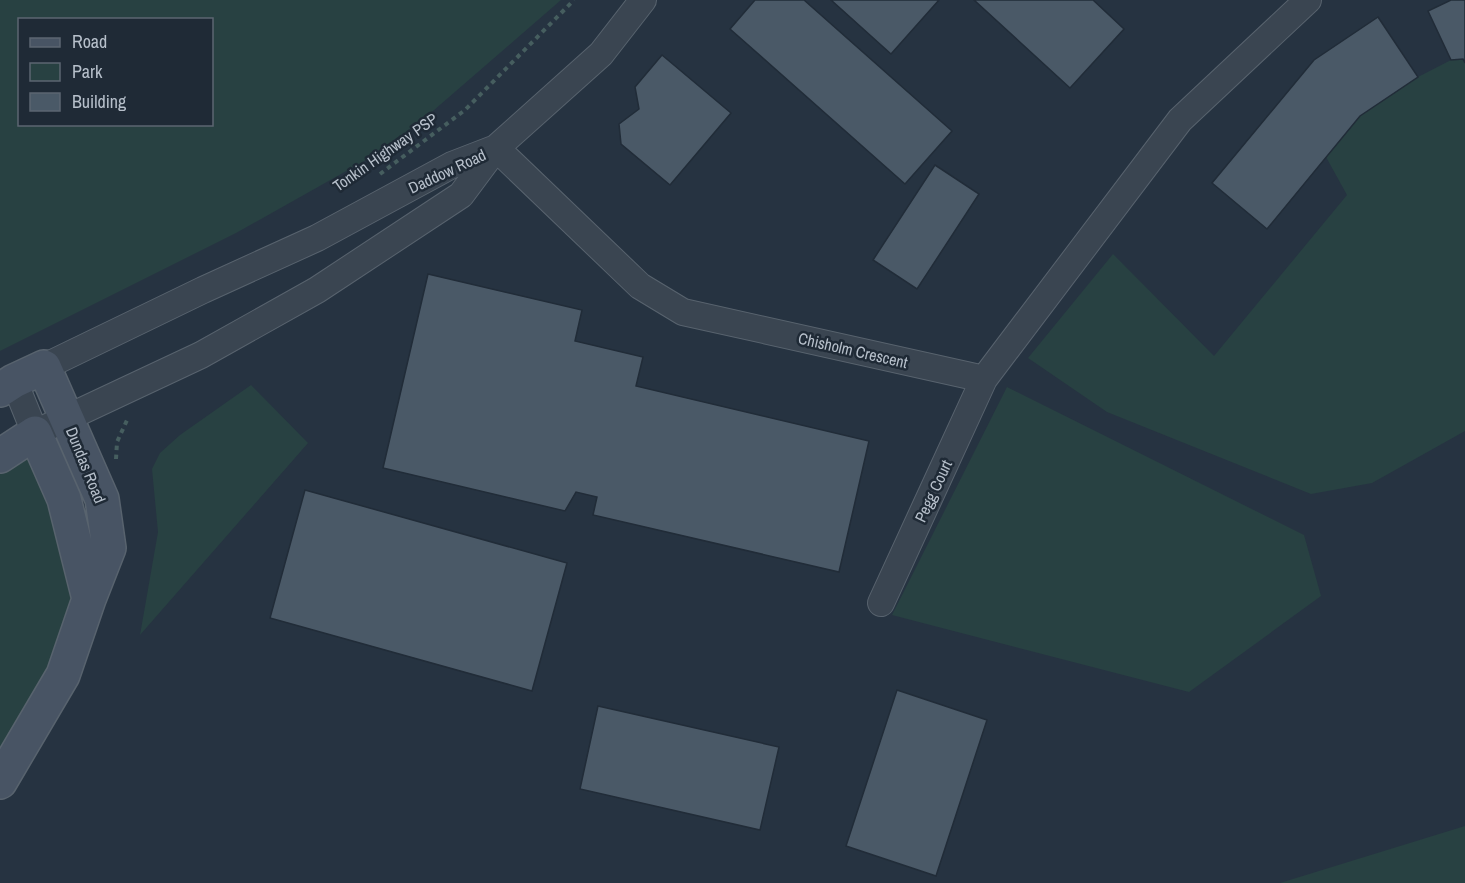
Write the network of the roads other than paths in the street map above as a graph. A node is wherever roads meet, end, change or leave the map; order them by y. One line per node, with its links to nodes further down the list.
1 (643, 0): 3 (street)
2 (1308, 0): 5 (street)
3 (496, 148): 4 (street, Daddow Road); 5 (street, Chisholm Crescent); 7 (street, Daddow Road)
4 (44, 367): 6 (main road, Daddow Road); 7 (main road, Dundas Road)
5 (984, 379): 11 (street, Pegg Court)
6 (7, 386): 8 (street, Dundas Road)
7 (67, 418): 8 (street, Daddow Road); 10 (main road, Dundas Road)
8 (35, 433): 9 (main road, Daddow Road); 10 (main road, Dundas Road)
9 (0, 456)
10 (89, 599): 12 (main road, Dundas Road)
11 (881, 603)
12 (0, 782)

